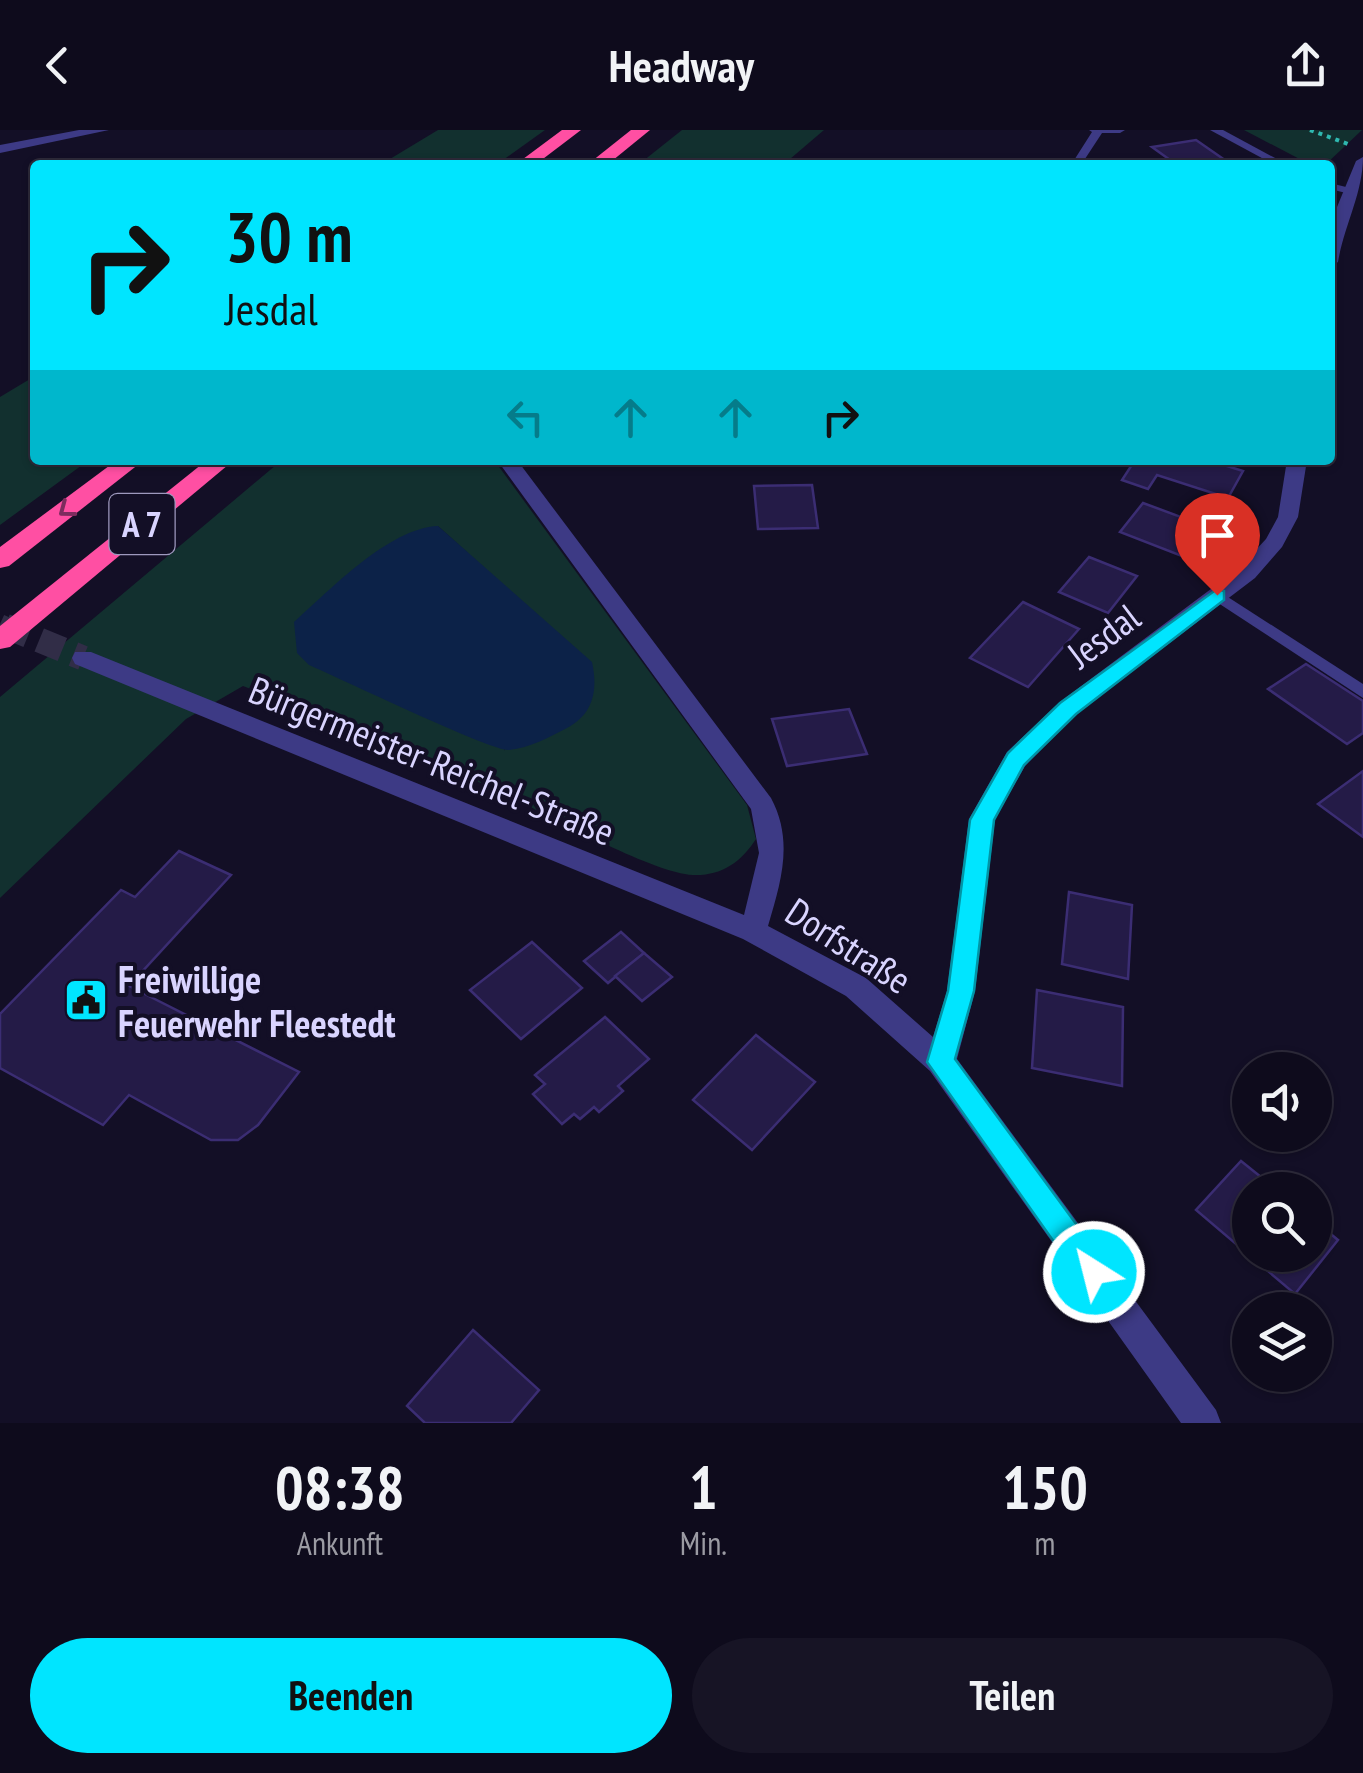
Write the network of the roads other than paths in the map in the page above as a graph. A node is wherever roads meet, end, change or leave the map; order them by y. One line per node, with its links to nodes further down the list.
1 (102, 130): 7 (street)
2 (572, 130): 8 (highway)
3 (642, 130): 9 (highway)
4 (1120, 130): 6 (lane)
5 (1215, 130): 11 (lane)
6 (1096, 131): 10 (lane)
7 (0, 149)
8 (531, 160)
9 (603, 160)
10 (1079, 160)
11 (1273, 160)
12 (1363, 162): 14 (street)
13 (1335, 187): 14 (lane)
14 (1350, 191): 15 (street)
15 (1335, 244)
16 (125, 465): 20 (highway, A 7, one-way to 20)
17 (216, 465): 22 (highway, A 7)
18 (511, 465): 25 (street, Dorfstraße)
19 (1296, 465): 21 (street, Jesdal)
20 (0, 560)
21 (1217, 595): 24 (lane); 26 (street, Jesdal)
22 (0, 640)
23 (83, 658): 25 (street, Bürgermeister-Reichel-Straße)
24 (1363, 692)
25 (753, 931): 26 (street, Dorfstraße)
26 (941, 1062): 27 (street, Dorfstraße)
27 (1203, 1423)

